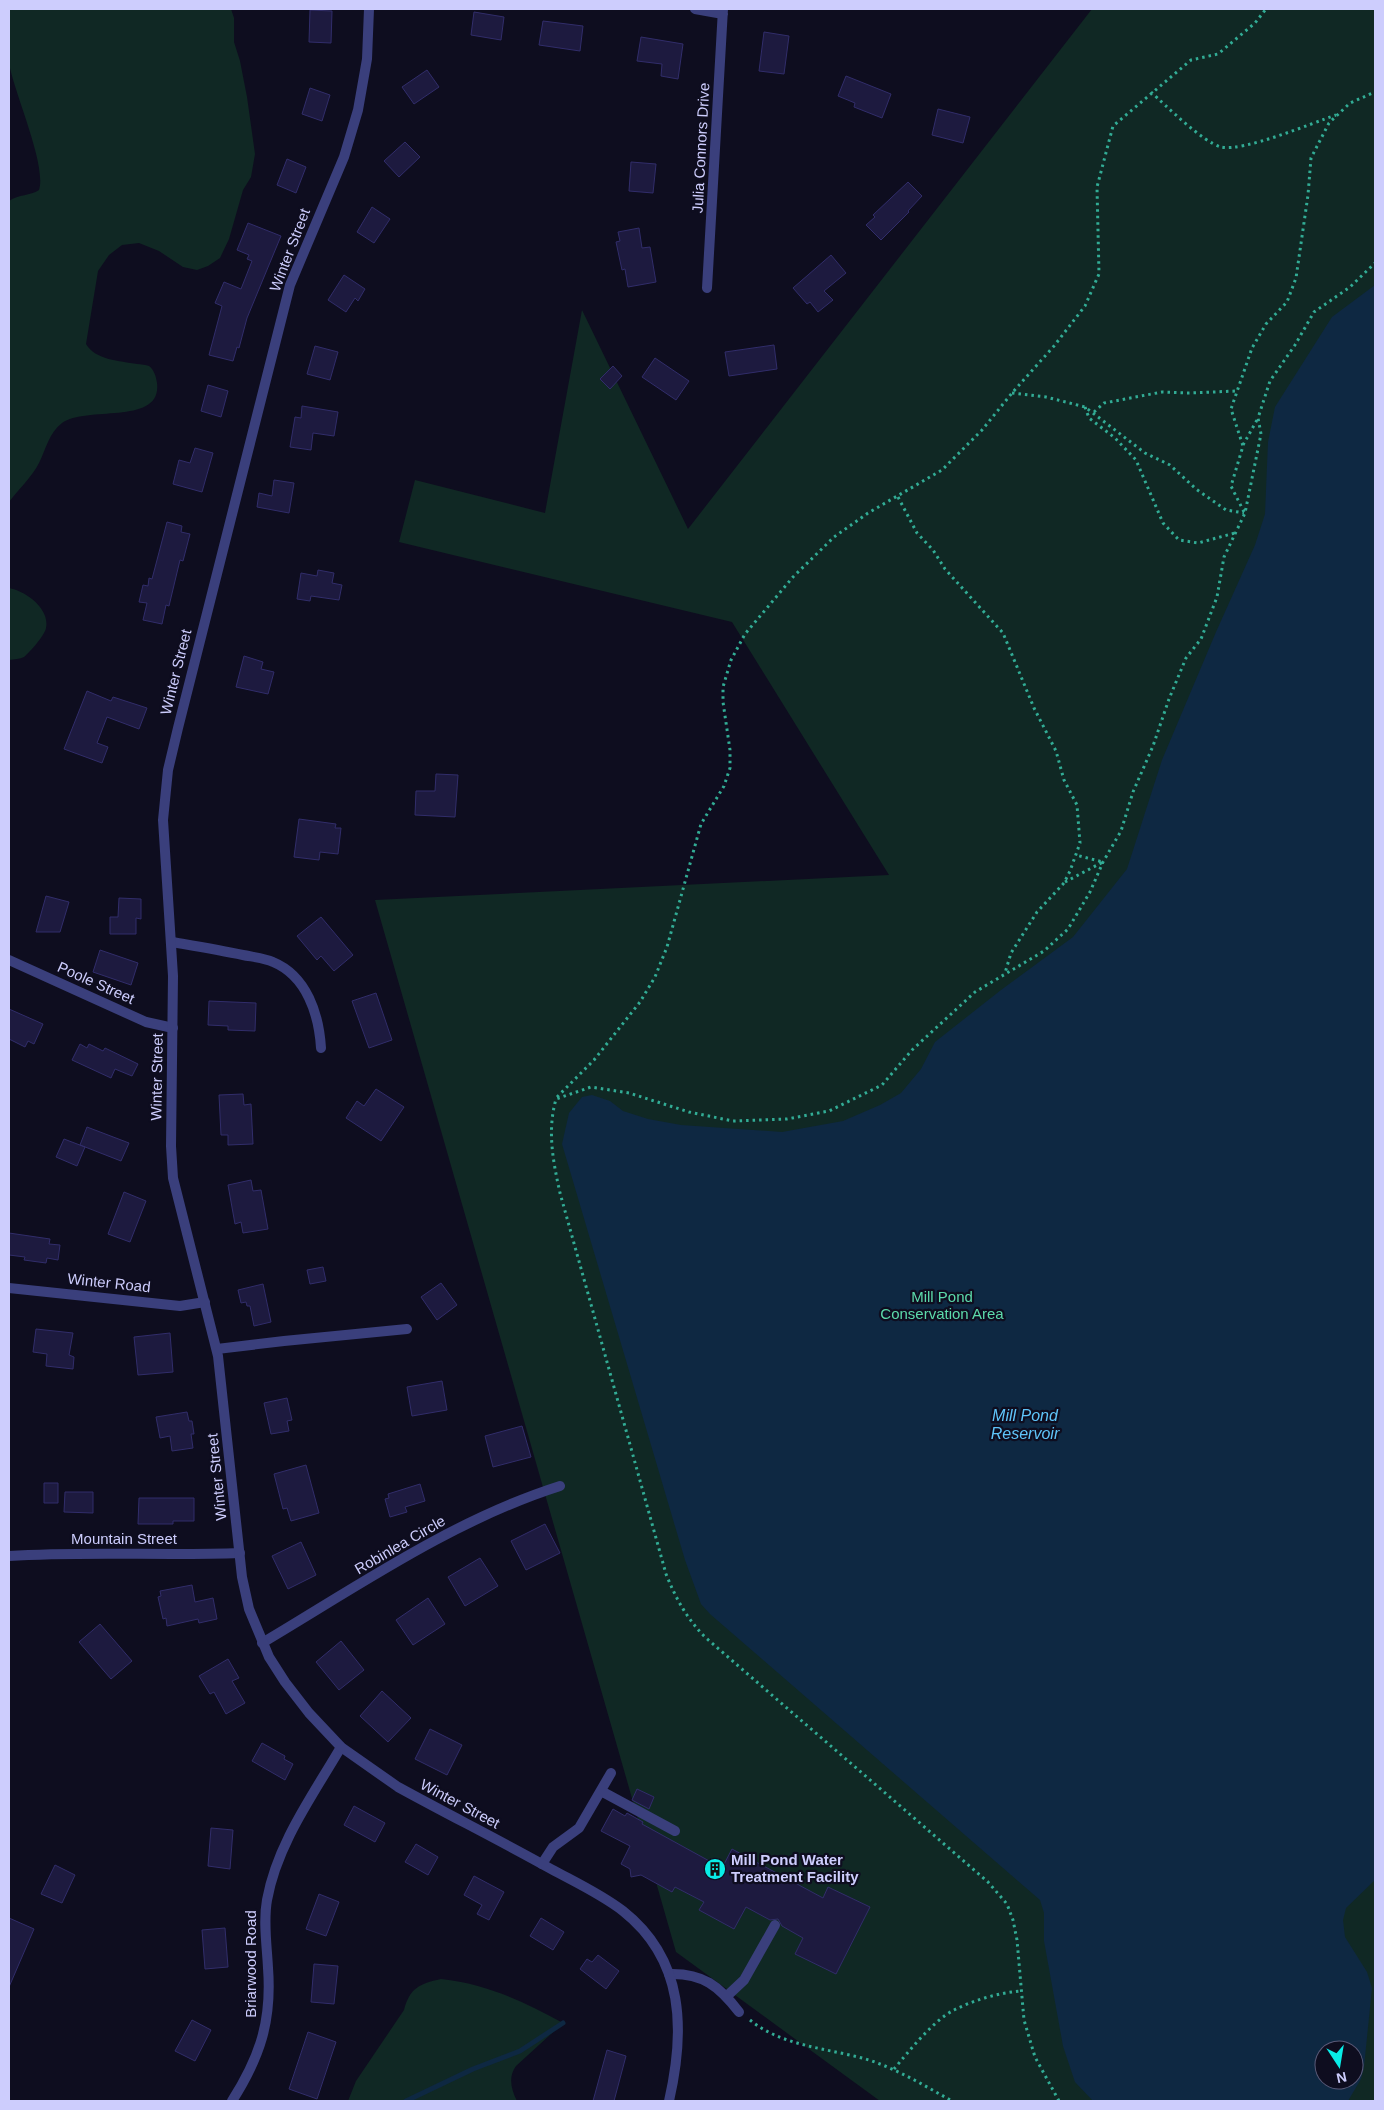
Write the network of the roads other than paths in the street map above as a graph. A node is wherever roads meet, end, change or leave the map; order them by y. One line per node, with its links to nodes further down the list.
1 (369, 9): 5 (street, Winter Street)
2 (695, 9): 3 (street)
3 (723, 11): 4 (street, Julia Connors Drive)
4 (707, 288)
5 (172, 942): 7 (street, Winter Street); 8 (street)
6 (9, 960): 7 (street, Poole Street)
7 (174, 1028): 10 (street, Winter Street)
8 (321, 1048)
9 (9, 1288): 10 (street, Winter Road)
10 (205, 1302): 12 (street, Winter Street)
11 (407, 1329): 12 (street)
12 (217, 1349): 14 (street, Winter Street)
13 (560, 1486): 16 (street, Robinlea Circle)
14 (240, 1553): 15 (street, Mountain Street); 16 (street, Winter Street)
15 (9, 1556)
16 (262, 1643): 17 (street, Winter Street)
17 (342, 1747): 21 (street, Winter Street); 26 (street, Briarwood Road)
18 (611, 1773): 19 (street)
19 (600, 1791): 20 (street); 21 (street)
20 (675, 1831)
21 (542, 1864): 23 (street, Winter Street)
22 (775, 1925): 24 (street)
23 (669, 1974): 24 (street); 27 (street, Winter Street)
24 (727, 1996): 25 (street)
25 (740, 2012)
26 (232, 2101)
27 (669, 2101)

